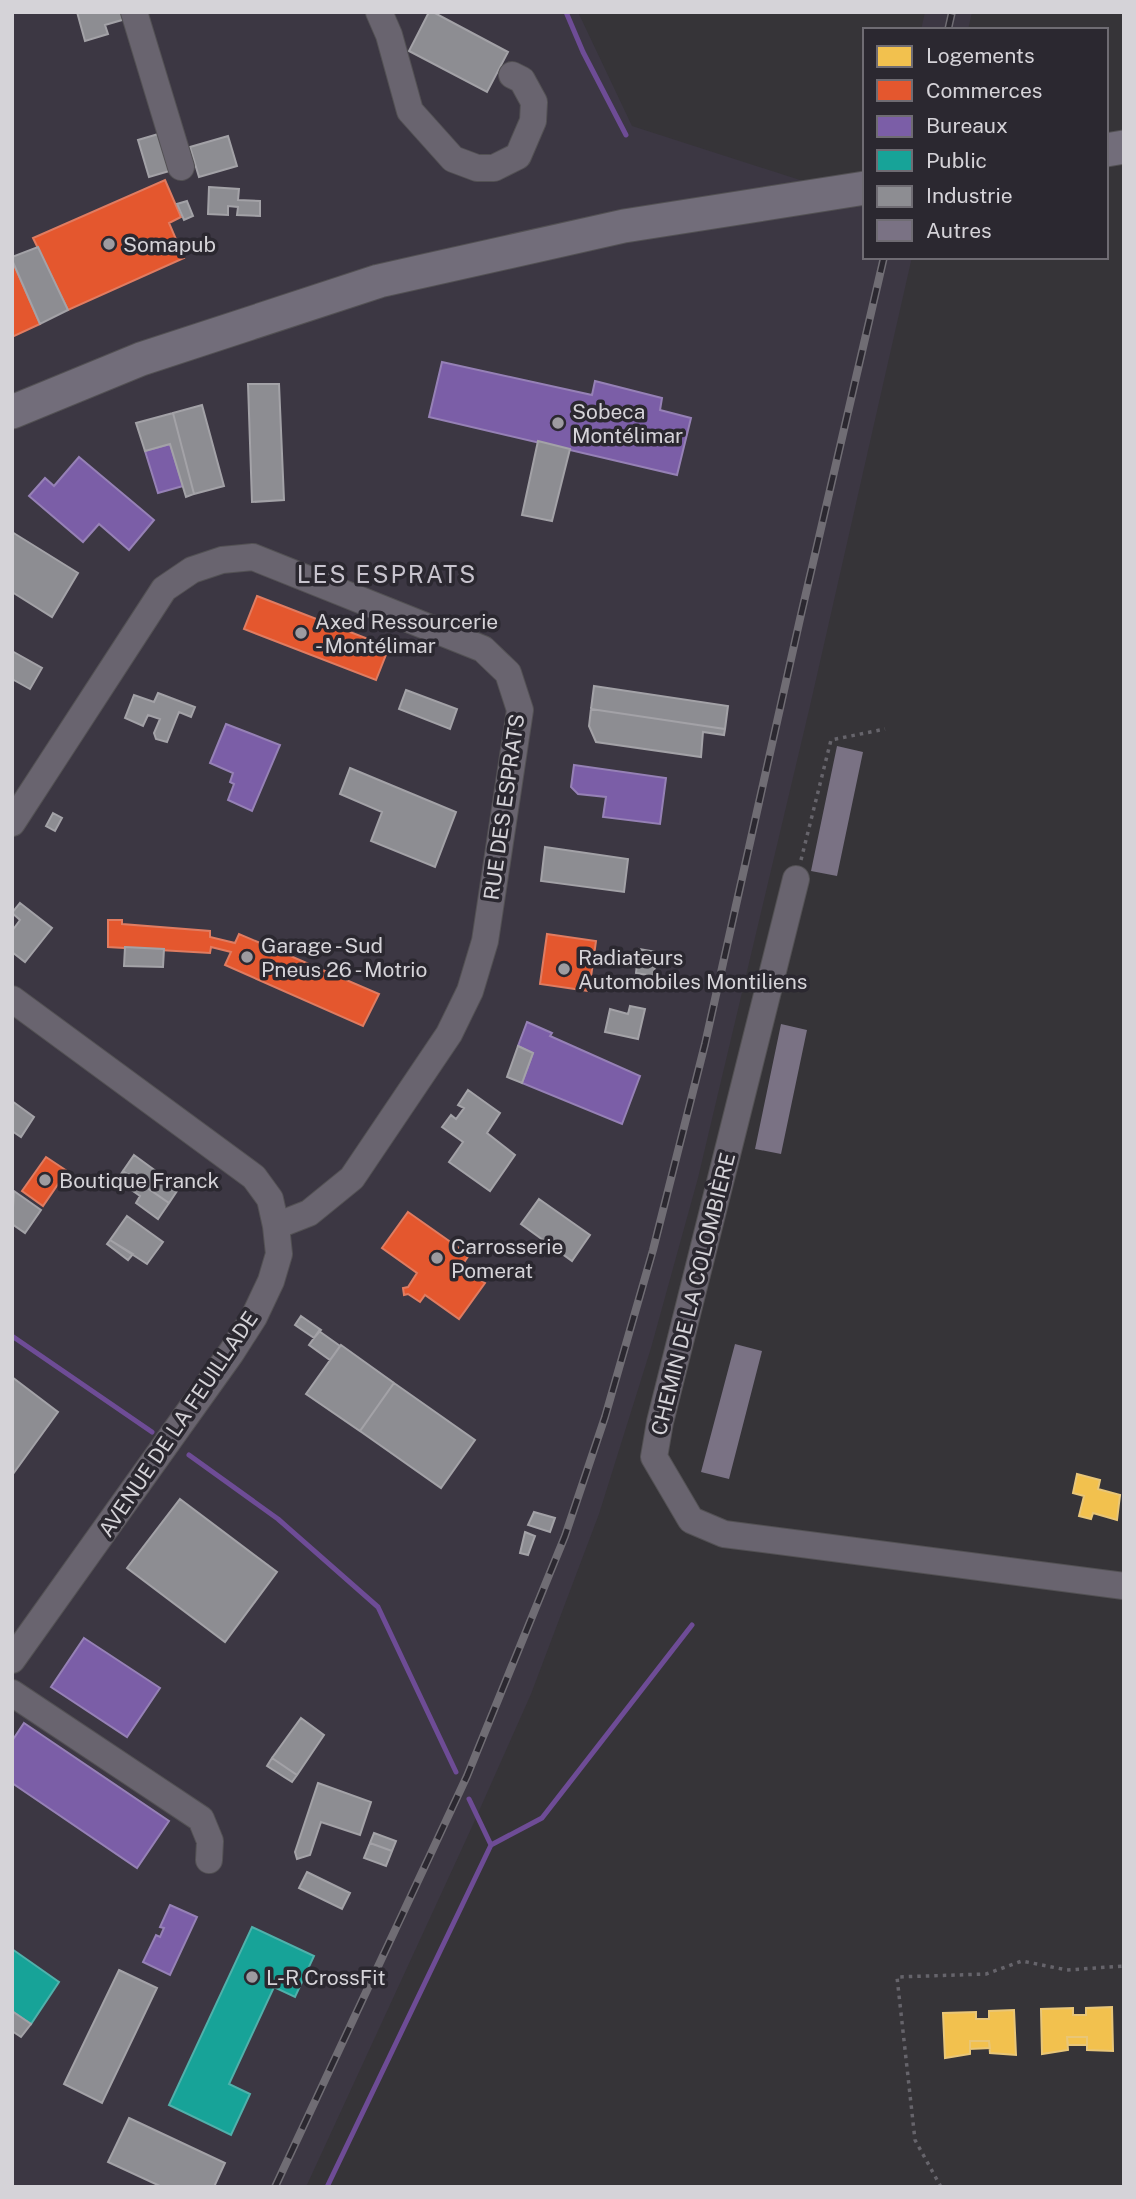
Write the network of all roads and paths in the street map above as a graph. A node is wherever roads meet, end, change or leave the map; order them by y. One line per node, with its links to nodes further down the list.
1 (134, 12): 4 (street)
2 (379, 12): 3 (street)
3 (512, 75)
4 (181, 167)
5 (863, 188): 6 (main road)
6 (18, 408)
7 (885, 729): 9 (path)
8 (12, 823): 11 (street, RUE DES ESPRATS)
9 (796, 879): 12 (street, CHEMIN DE LA COLOMBIÈRE)
10 (12, 999): 11 (street, AVENUE DE LA FEUILLADE)
11 (276, 1226): 13 (street, AVENUE DE LA FEUILLADE)
12 (1124, 1586)
13 (12, 1660)
14 (12, 1693): 15 (street)
15 (209, 1860)
16 (1124, 1966): 17 (path)
17 (941, 2187)

